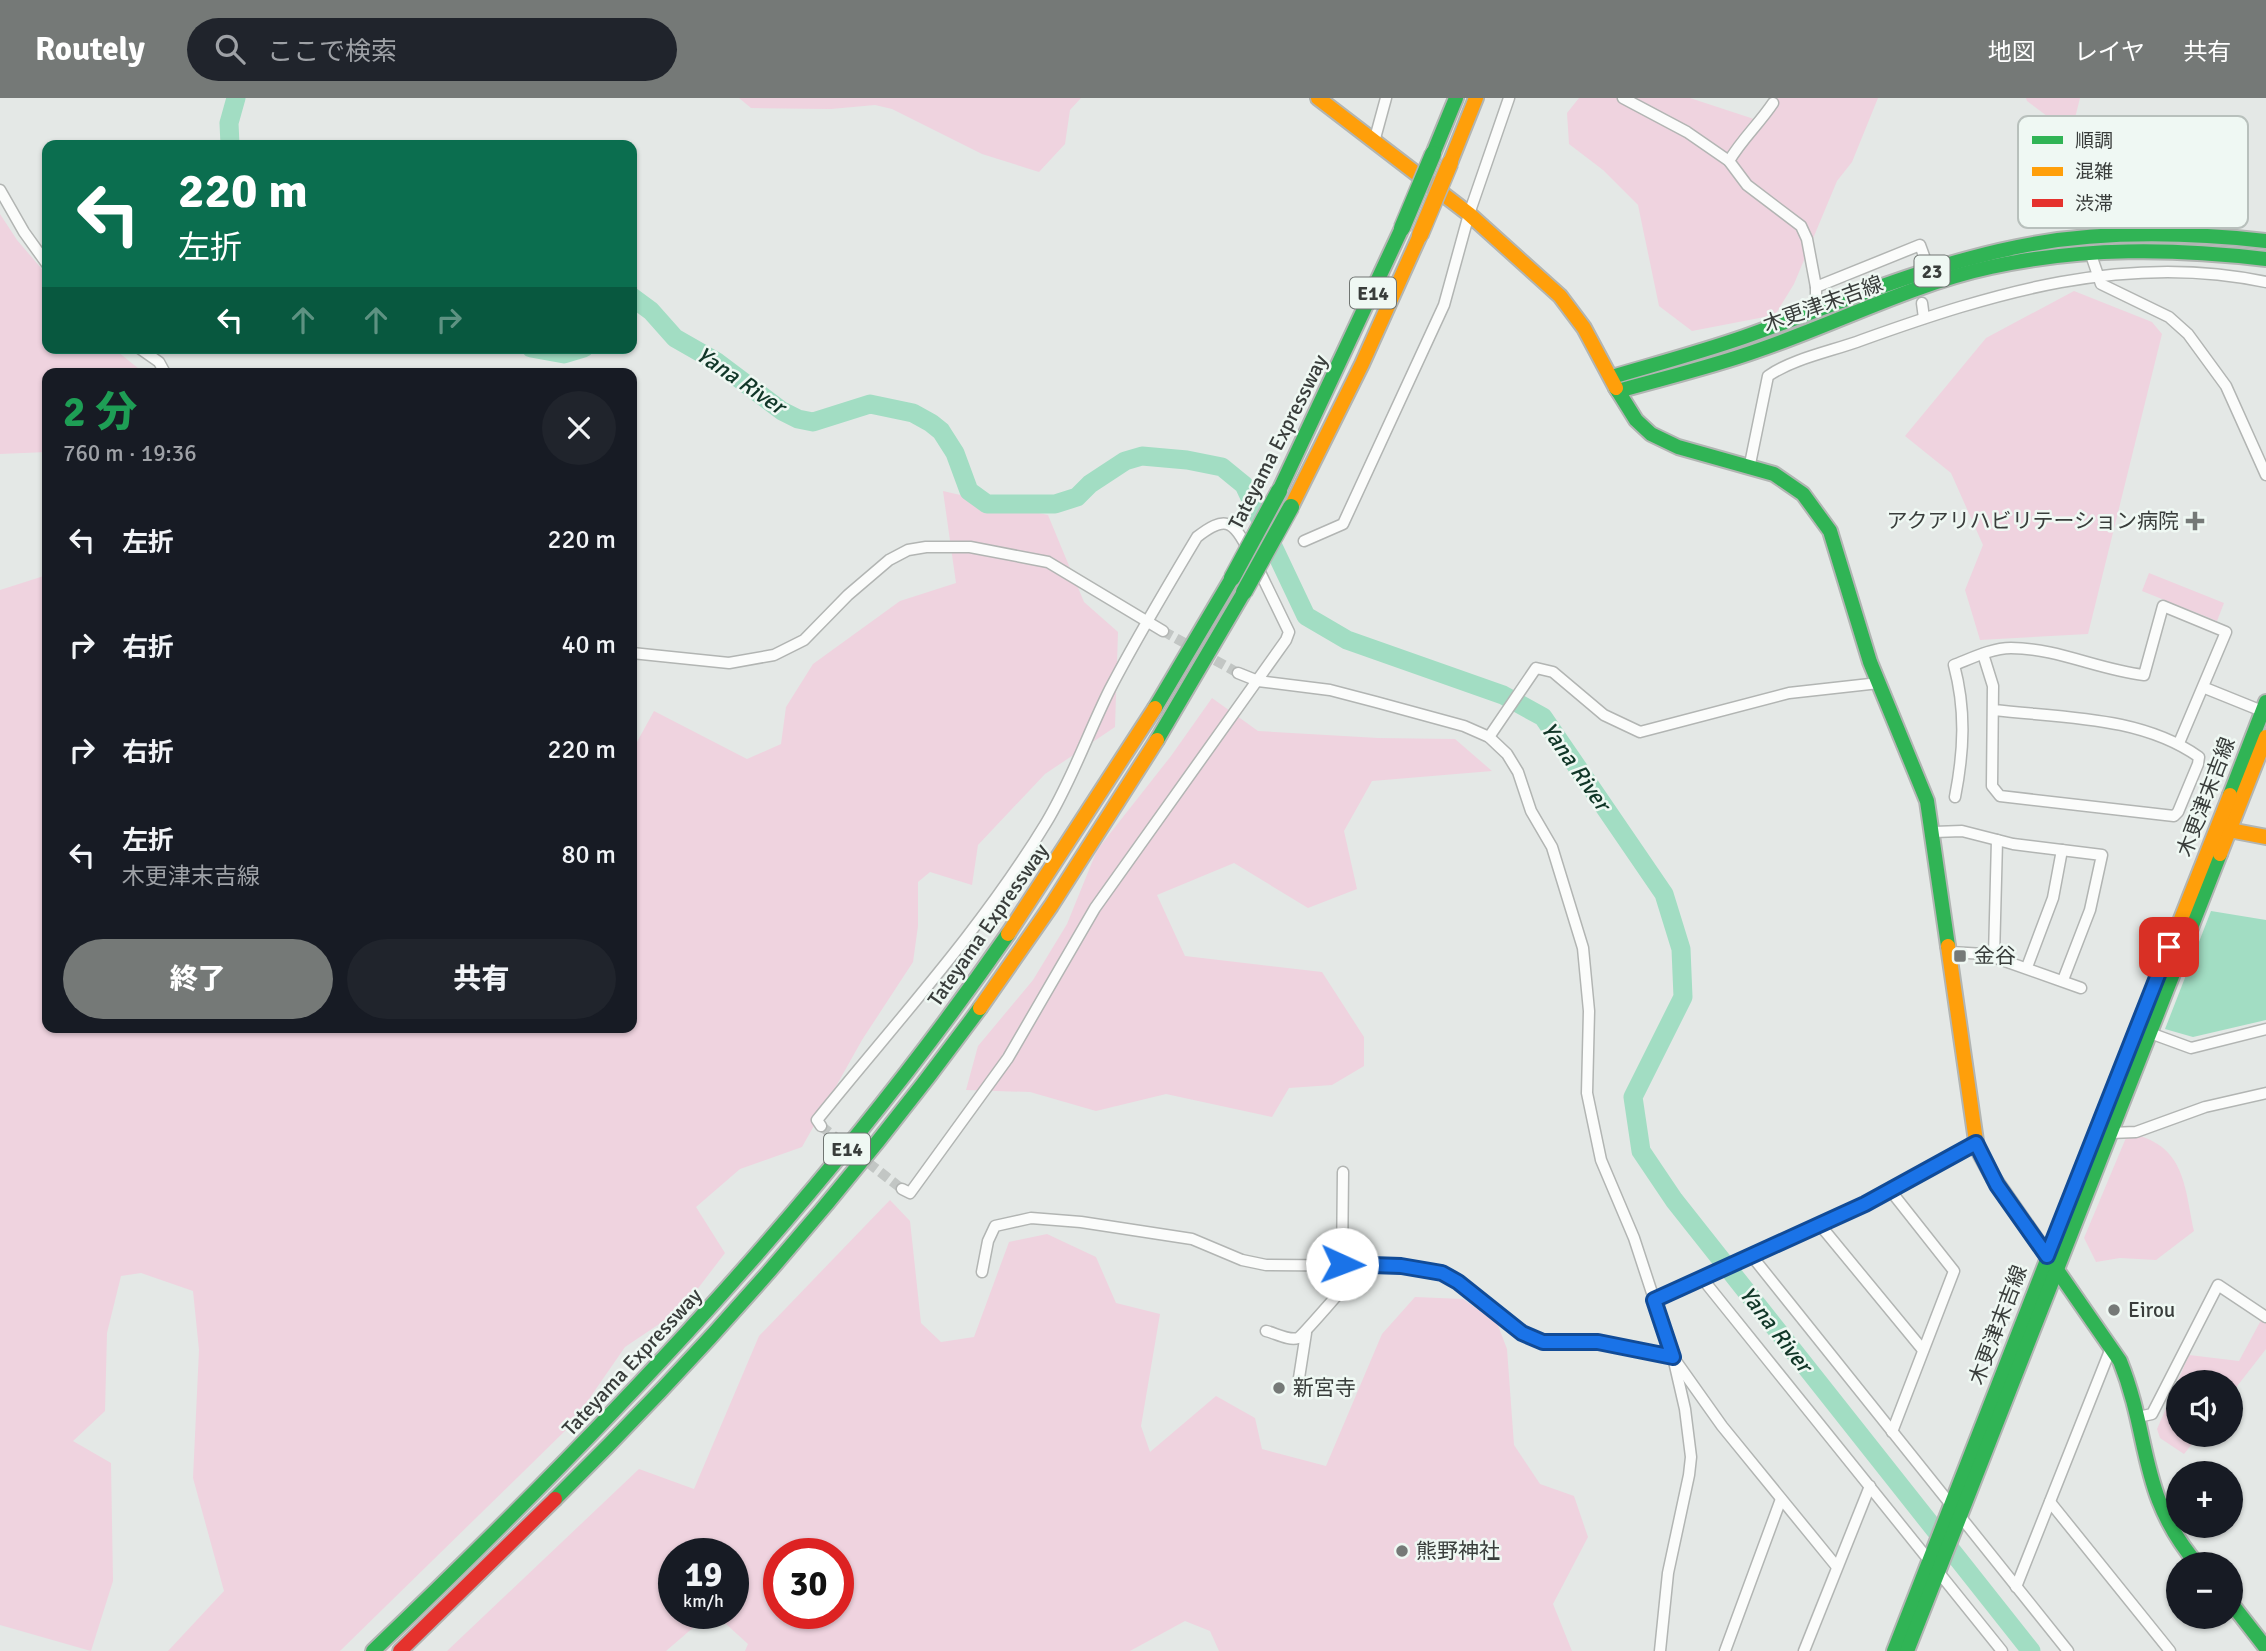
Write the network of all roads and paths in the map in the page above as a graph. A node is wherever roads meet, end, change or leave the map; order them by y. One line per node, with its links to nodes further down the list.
1 (1318, 98): 8 (main road)
2 (1386, 98): 8 (street)
3 (1456, 98): 90 (main road, Tateyama Expressway / E14, bridge)
4 (1509, 98): 11 (street)
5 (1623, 98): 9 (street)
6 (1475, 99): 91 (main road, Tateyama Expressway / E14, bridge)
7 (1773, 103): 9 (street)
8 (1374, 142): 11 (main road)
9 (1729, 161): 19 (street)
10 (0, 190): 15 (street)
11 (1469, 215): 25 (main road); 28 (street)
12 (2266, 241): 21 (main road, 木更津末吉線 / 23)
13 (2090, 252): 16 (main road, 木更津末吉線 / 23); 17 (street); 25 (main road, 木更津末吉線 / 23)
14 (1924, 256): 19 (street)
15 (42, 257)
16 (2266, 259)
17 (2096, 275): 18 (street); 22 (street); 27 (street)
18 (2266, 282)
19 (1816, 287): 21 (street)
20 (1922, 303): 22 (street)
21 (1816, 310): 25 (main road, 木更津末吉線 / 23)
22 (1924, 318): 26 (street)
23 (148, 354): 24 (street)
24 (162, 368)
25 (1615, 384): 26 (main road)
26 (1750, 464): 35 (main road)
27 (2266, 475)
28 (1304, 541)
29 (1145, 623): 30 (street); 31 (street); 34 (street); 56 (street)
30 (1163, 631)
31 (637, 654)
32 (1983, 654): 36 (street); 38 (street); 42 (street)
33 (1238, 673): 34 (street)
34 (1258, 681): 39 (street); 60 (street)
35 (1879, 683): 39 (street); 44 (main road)
36 (2204, 688): 37 (street); 41 (street)
37 (2264, 706): 43 (main road, 木更津末吉線)
38 (1994, 710): 41 (street); 41 (street)
39 (1489, 737): 69 (street)
40 (2266, 737): 43 (main road, 木更津末吉線)
41 (2179, 743)
42 (1955, 796)
43 (2224, 829): 45 (main road); 54 (main road, 木更津末吉線); 64 (main road, 木更津末吉線)
44 (1934, 832): 46 (street); 48 (main road)
45 (2266, 837)
46 (1997, 840): 47 (street); 49 (street)
47 (2062, 850): 50 (street); 51 (street)
48 (1950, 952): 49 (street); 58 (main road)
49 (1994, 957): 50 (street)
50 (2026, 967): 51 (street)
51 (2063, 980): 52 (street)
52 (2081, 988)
53 (2266, 1029): 54 (street)
54 (2150, 1033): 57 (main road, 木更津末吉線)
55 (2266, 1093): 57 (street)
56 (821, 1126)
57 (2110, 1133): 64 (main road, 木更津末吉線)
58 (1976, 1143): 61 (street); 64 (main road)
59 (1343, 1172): 65 (street)
60 (902, 1189)
61 (1890, 1191): 62 (street); 74 (street)
62 (1820, 1225): 63 (street); 74 (street)
63 (1747, 1257): 68 (street); 78 (street)
64 (2052, 1262): 73 (main road); 82 (main road, 木更津末吉線)
65 (1342, 1264): 66 (street); 67 (street)
66 (1366, 1265): 72 (street); 75 (street)
67 (982, 1272)
68 (1705, 1276): 69 (street); 79 (street)
69 (1654, 1300): 75 (street)
70 (2266, 1317): 77 (street)
71 (1266, 1331): 72 (street)
72 (1306, 1332): 76 (street)
73 (2112, 1348): 77 (main road); 81 (street)
74 (1923, 1350): 78 (street)
75 (1673, 1357): 80 (street); 92 (street)
76 (1300, 1378)
77 (2138, 1417): 83 (main road)
78 (1892, 1433): 82 (street)
79 (1870, 1486): 84 (street); 85 (street)
80 (1781, 1499): 85 (street); 93 (street)
81 (2050, 1502): 86 (street); 99 (street)
82 (1955, 1512): 84 (main road, 木更津末吉線); 86 (street)
83 (2187, 1552)
84 (1934, 1566): 88 (street); 95 (main road, 木更津末吉線); 96 (main road, 木更津末吉線)
85 (1837, 1567): 94 (street)
86 (2016, 1587): 98 (street)
87 (2243, 1618): 89 (main road)
88 (1993, 1646): 97 (street)
89 (2266, 1648)
90 (373, 1651)
91 (400, 1651)
92 (1660, 1651)
93 (1725, 1651)
94 (1804, 1651)
95 (1894, 1651)
96 (1907, 1651)
97 (2003, 1651)
98 (2068, 1651)
99 (2170, 1651)

